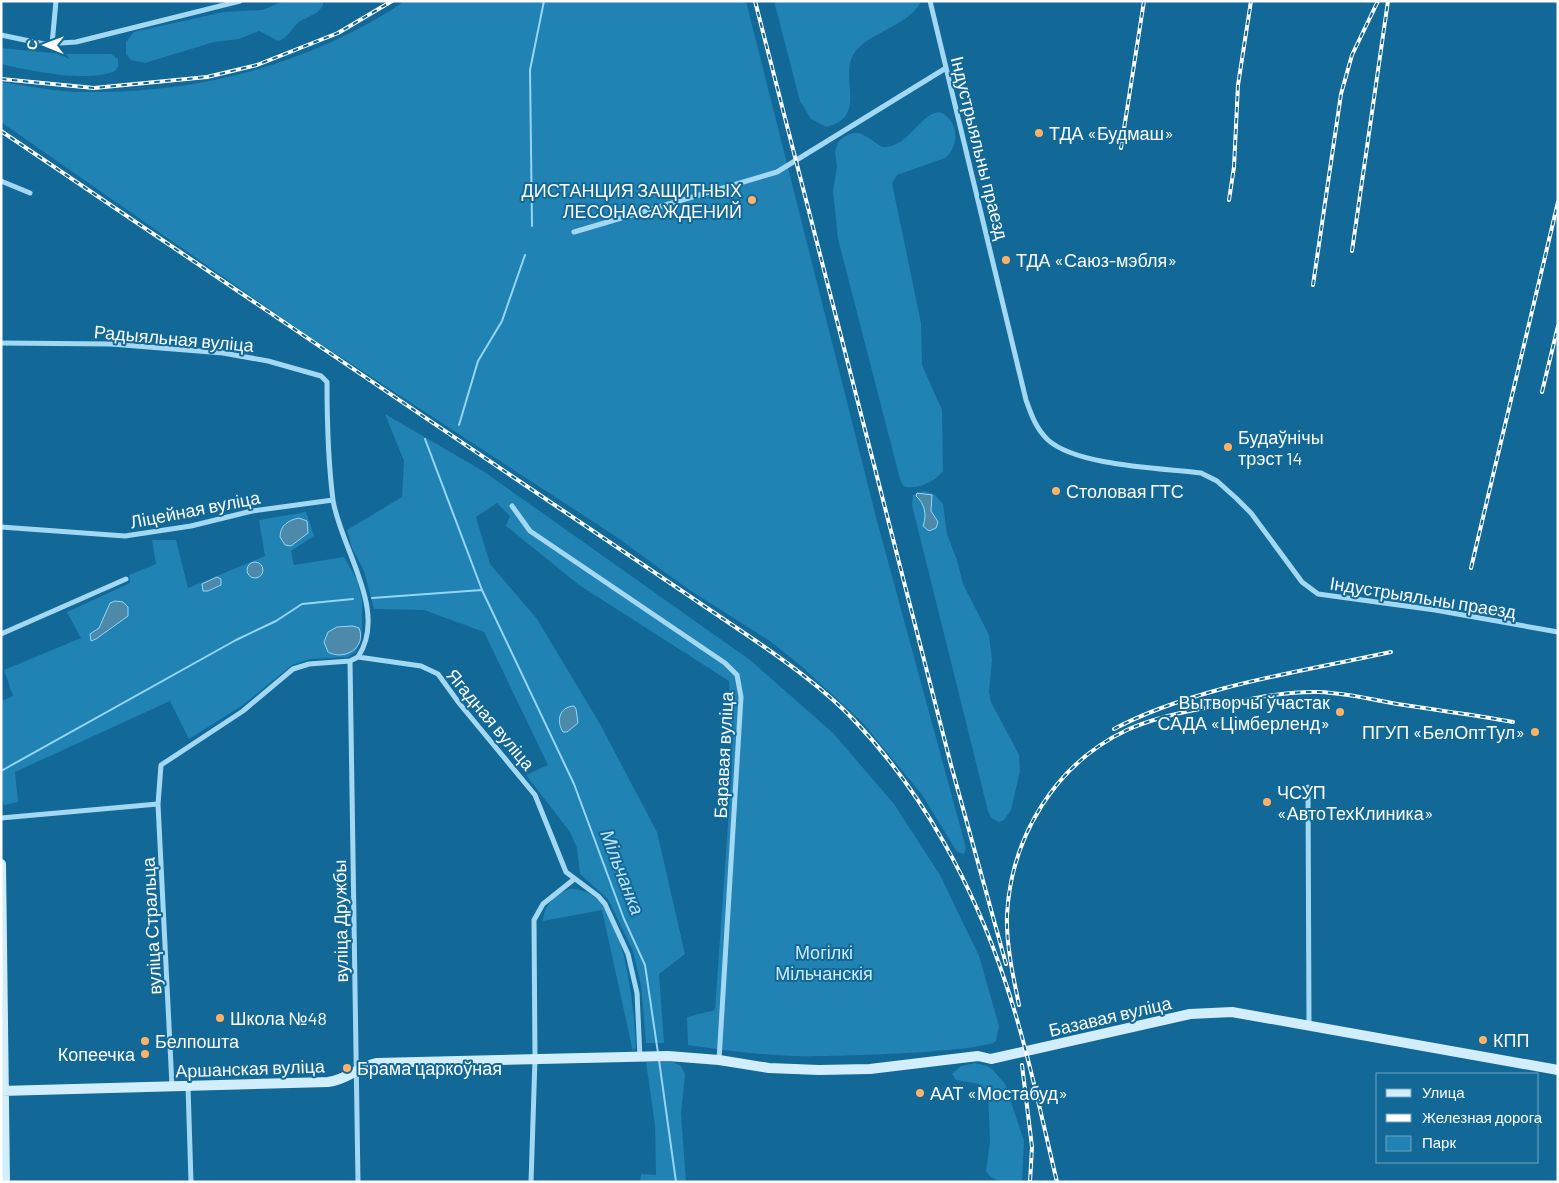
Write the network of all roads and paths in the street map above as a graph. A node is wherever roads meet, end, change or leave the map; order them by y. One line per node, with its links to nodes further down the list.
1 (56, 1): 5 (street)
2 (240, 1): 5 (street)
3 (930, 1): 6 (street, Індустрыяльны праезд)
4 (1, 35): 5 (street)
5 (52, 44)
6 (946, 68): 9 (street); 15 (street, Індустрыяльны праезд)
7 (1, 181): 8 (street)
8 (30, 193)
9 (574, 232)
10 (1, 343): 11 (street, Радыяльная вуліца)
11 (333, 500): 13 (street, Ліцейная вуліца); 17 (street, Радыяльная вуліца)
12 (512, 506): 27 (street, Баравая вуліца)
13 (1, 527)
14 (126, 579): 16 (street)
15 (1558, 632)
16 (1, 634)
17 (358, 657): 18 (street); 23 (street, Ягадная вуліца)
18 (350, 661): 20 (street, вуліца Стральца); 29 (street, вуліца Дружбы)
19 (1308, 786): 24 (street)
20 (158, 804): 21 (street); 30 (street, вуліца Стральца)
21 (1, 818)
22 (1, 864): 32 (street)
23 (573, 880): 25 (street, Ягадная вуліца); 26 (street)
24 (1308, 1024): 27 (street, Базавая вуліца); 28 (street, Базавая вуліца)
25 (643, 1056): 26 (street, Аршанская вуліца); 27 (street, Базавая вуліца)
26 (535, 1059): 29 (street, Аршанская вуліца); 36 (street)
27 (719, 1060)
28 (1558, 1070)
29 (355, 1072): 31 (street, Аршанская вуліца); 35 (street, вуліца Дружбы)
30 (172, 1086): 31 (street, Аршанская вуліца); 32 (street, Аршанская вуліца)
31 (188, 1086): 34 (street)
32 (3, 1091): 33 (street)
33 (5, 1182)
34 (191, 1182)
35 (358, 1182)
36 (531, 1182)

